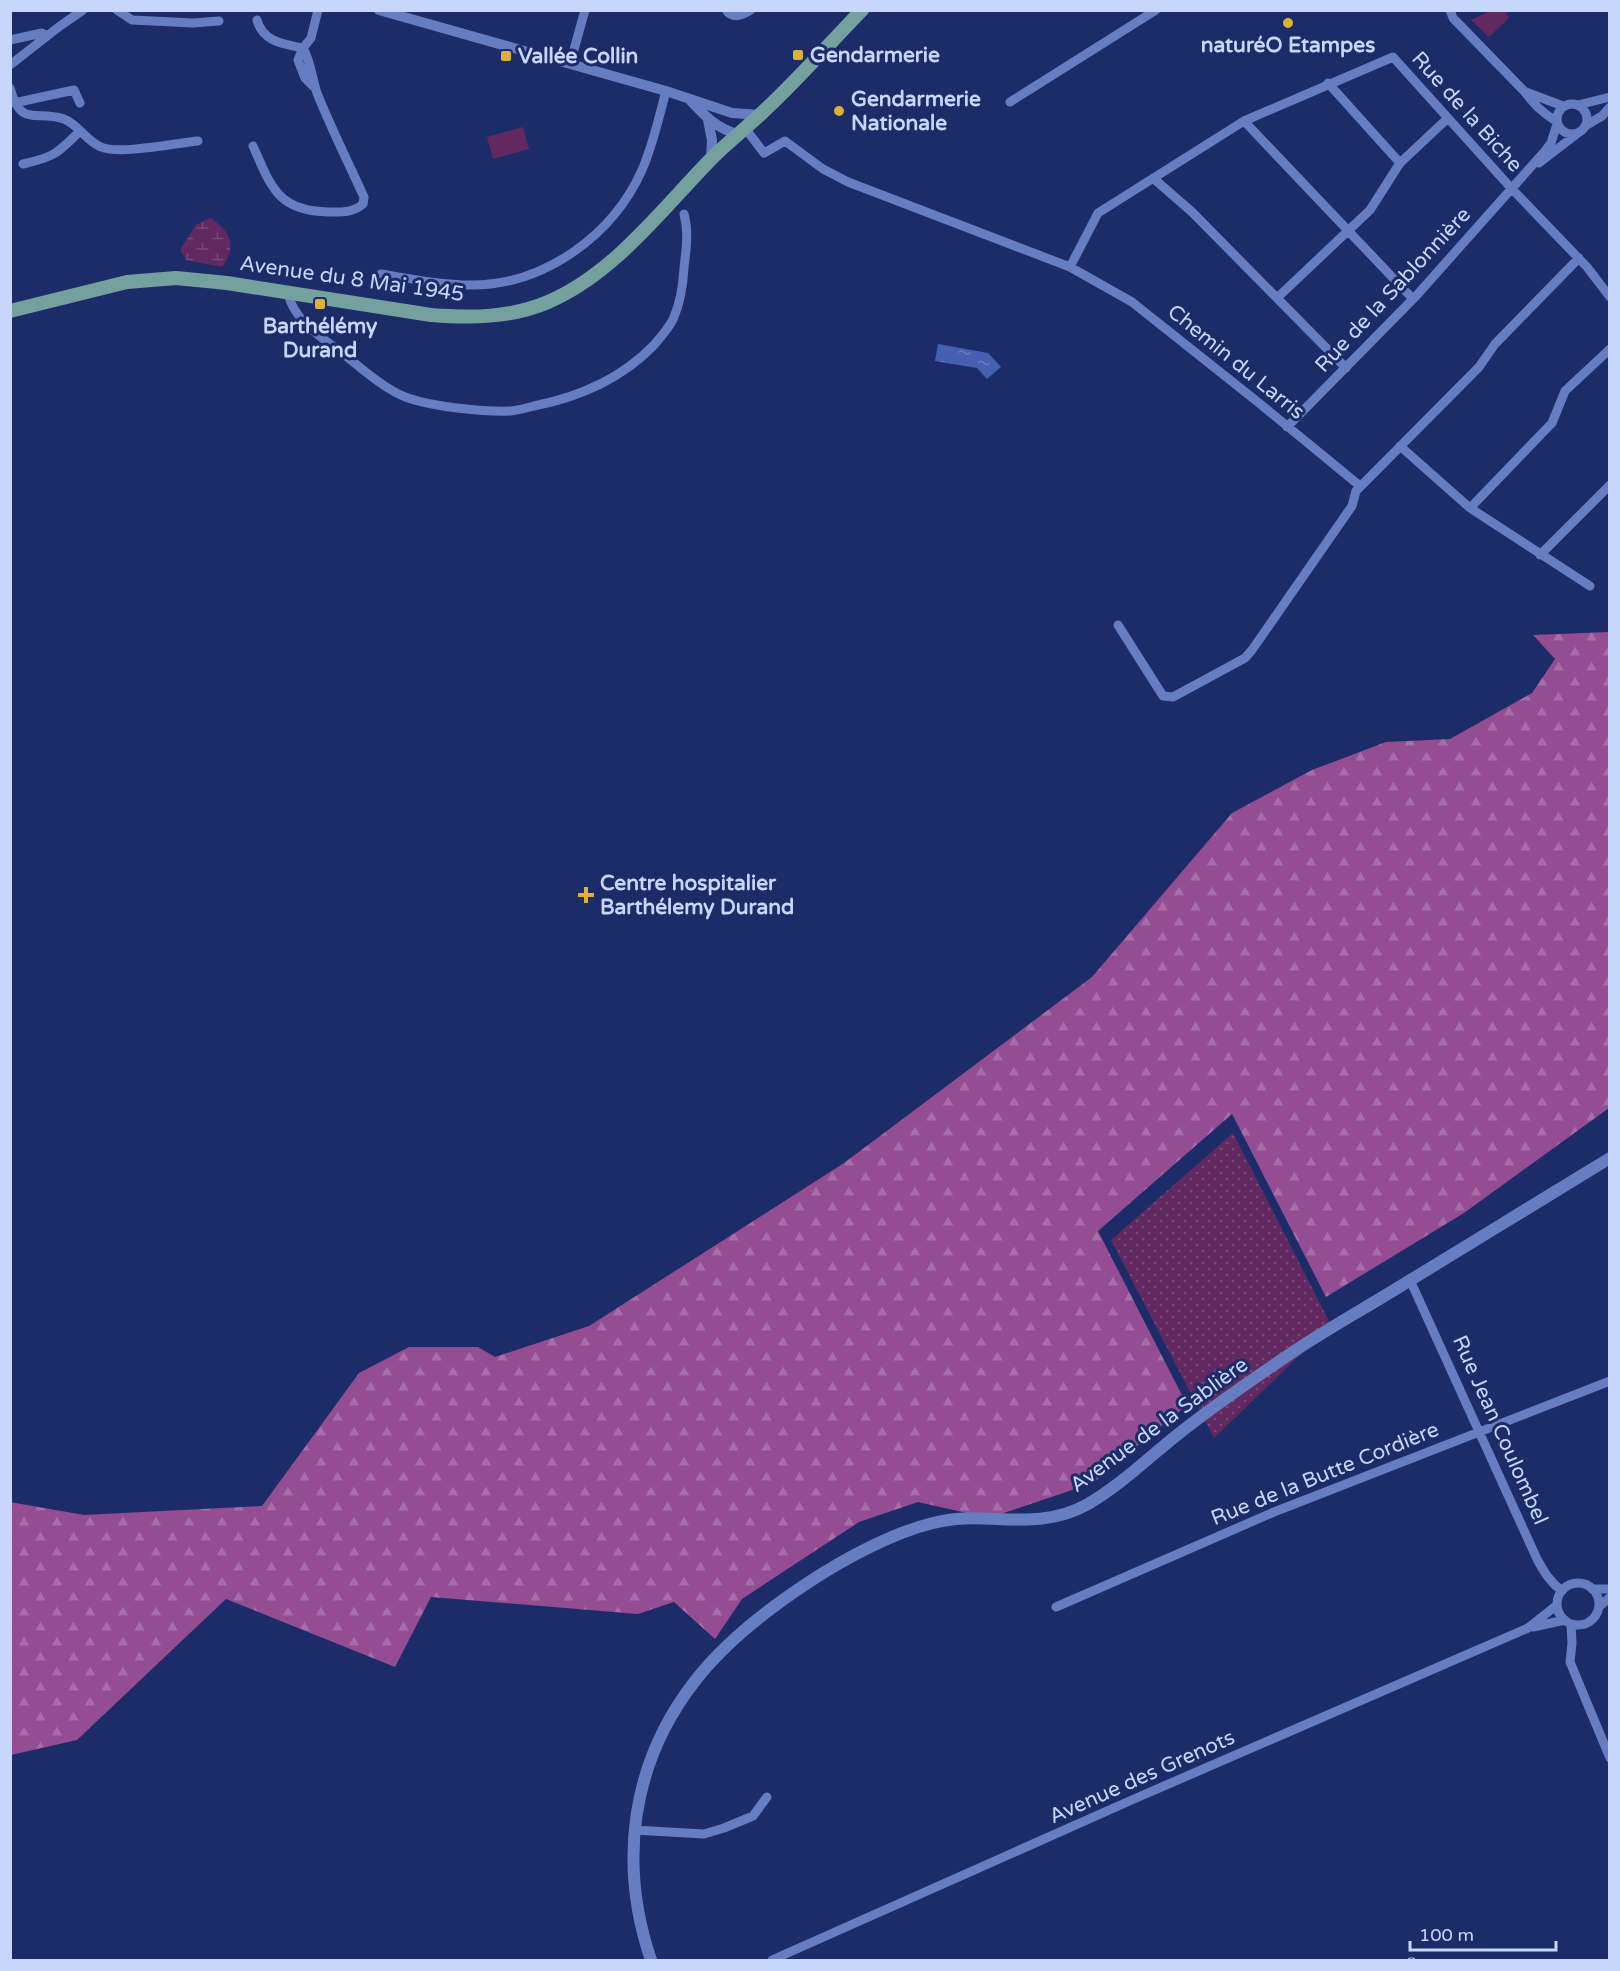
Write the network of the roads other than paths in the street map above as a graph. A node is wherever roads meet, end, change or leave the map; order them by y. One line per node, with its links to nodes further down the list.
1 (83, 10): 13 (street)
2 (117, 10): 12 (street)
3 (318, 10): 15 (street)
4 (379, 10): 16 (street)
5 (585, 10): 16 (street)
6 (726, 10): 7 (street)
7 (751, 10)
8 (862, 10): 31 (main road, Avenue du 8 Mai 1945)
9 (1156, 10): 24 (street)
10 (1450, 10): 21 (street)
11 (257, 20): 15 (street)
12 (219, 21)
13 (47, 36): 14 (street); 17 (street)
14 (10, 40)
15 (303, 48): 40 (street)
16 (570, 64): 20 (street)
17 (10, 65)
18 (1328, 83): 32 (street, Rue de la Biche); 34 (street, Rue de la Biche); 42 (street)
19 (10, 88): 25 (street)
20 (666, 91): 23 (street); 51 (street)
21 (1524, 91): 28 (street); 35 (street)
22 (1610, 97): 27 (street)
23 (690, 99): 30 (street); 33 (street)
24 (1011, 102)
25 (14, 103): 26 (street); 37 (street)
26 (80, 103)
27 (1578, 105): 28 (street); 36 (street)
28 (1563, 106): 35 (street)
29 (1610, 107): 36 (street)
30 (732, 112): 31 (street); 38 (street)
31 (760, 115): 38 (main road, Avenue du 8 Mai 1945)
32 (1448, 118): 42 (street); 46 (street, Rue de la Biche)
33 (708, 120): 38 (street); 41 (street)
34 (1244, 121): 45 (street, Rue de la Biche); 48 (street)
35 (1557, 123): 36 (street); 44 (street)
36 (1581, 129): 44 (street)
37 (80, 131): 39 (street); 43 (street)
38 (741, 131): 41 (main road, Avenue du 8 Mai 1945); 50 (street, Chemin du Larris)
39 (198, 141)
40 (253, 146)
41 (711, 159): 52 (main road, Avenue du 8 Mai 1945)
42 (1400, 163): 48 (street)
43 (23, 164)
44 (1523, 175): 46 (street, Rue de la Sablonnière)
45 (1153, 178): 50 (street, Rue de la Biche); 54 (street)
46 (1511, 188): 49 (street, Rue de la Biche); 55 (street, Rue de la Sablonnière)
47 (684, 214): 52 (street)
48 (1348, 231): 54 (street); 55 (street)
49 (1579, 258): 53 (street, Rue de la Biche); 60 (street)
50 (1070, 267): 59 (street, Chemin du Larris)
51 (381, 274)
52 (288, 293): 56 (main road, Avenue du 8 Mai 1945)
53 (1610, 297)
54 (1277, 298): 58 (street)
55 (1413, 299): 58 (street, Rue de la Sablonnière)
56 (10, 311)
57 (1610, 349): 63 (street)
58 (1346, 368): 59 (street, Rue de la Sablonnière)
59 (1287, 427): 62 (street, Chemin du Larris)
60 (1401, 446): 62 (street); 63 (street)
61 (1610, 485): 64 (street)
62 (1360, 486): 66 (street)
63 (1470, 508): 64 (street)
64 (1540, 555): 65 (street)
65 (1590, 586)
66 (1118, 625)
67 (1610, 1158): 68 (main road, Avenue de la Sablière)
68 (1410, 1280): 70 (street, Rue Jean Coulombel); 84 (main road, Avenue de la Sablière)
69 (1610, 1380): 70 (street, Rue de la Butte Cordière)
70 (1480, 1430): 73 (street, Rue Jean Coulombel); 76 (street, Rue de la Butte Cordière)
71 (1592, 1589): 72 (street); 73 (street); 77 (street)
72 (1610, 1589)
73 (1562, 1591): 75 (street)
74 (1610, 1597): 77 (street)
75 (1557, 1605): 78 (street); 80 (street, Avenue des Grenots)
76 (1056, 1607)
77 (1599, 1607): 79 (street)
78 (1568, 1622): 79 (street); 80 (street, Avenue des Grenots); 81 (street)
79 (1587, 1623): 81 (street)
80 (1528, 1628): 86 (street, Avenue des Grenots)
81 (1572, 1642): 82 (street)
82 (1610, 1758)
83 (767, 1797): 84 (street)
84 (634, 1830): 85 (main road, Avenue de la Sablière)
85 (651, 1960)
86 (772, 1960)

